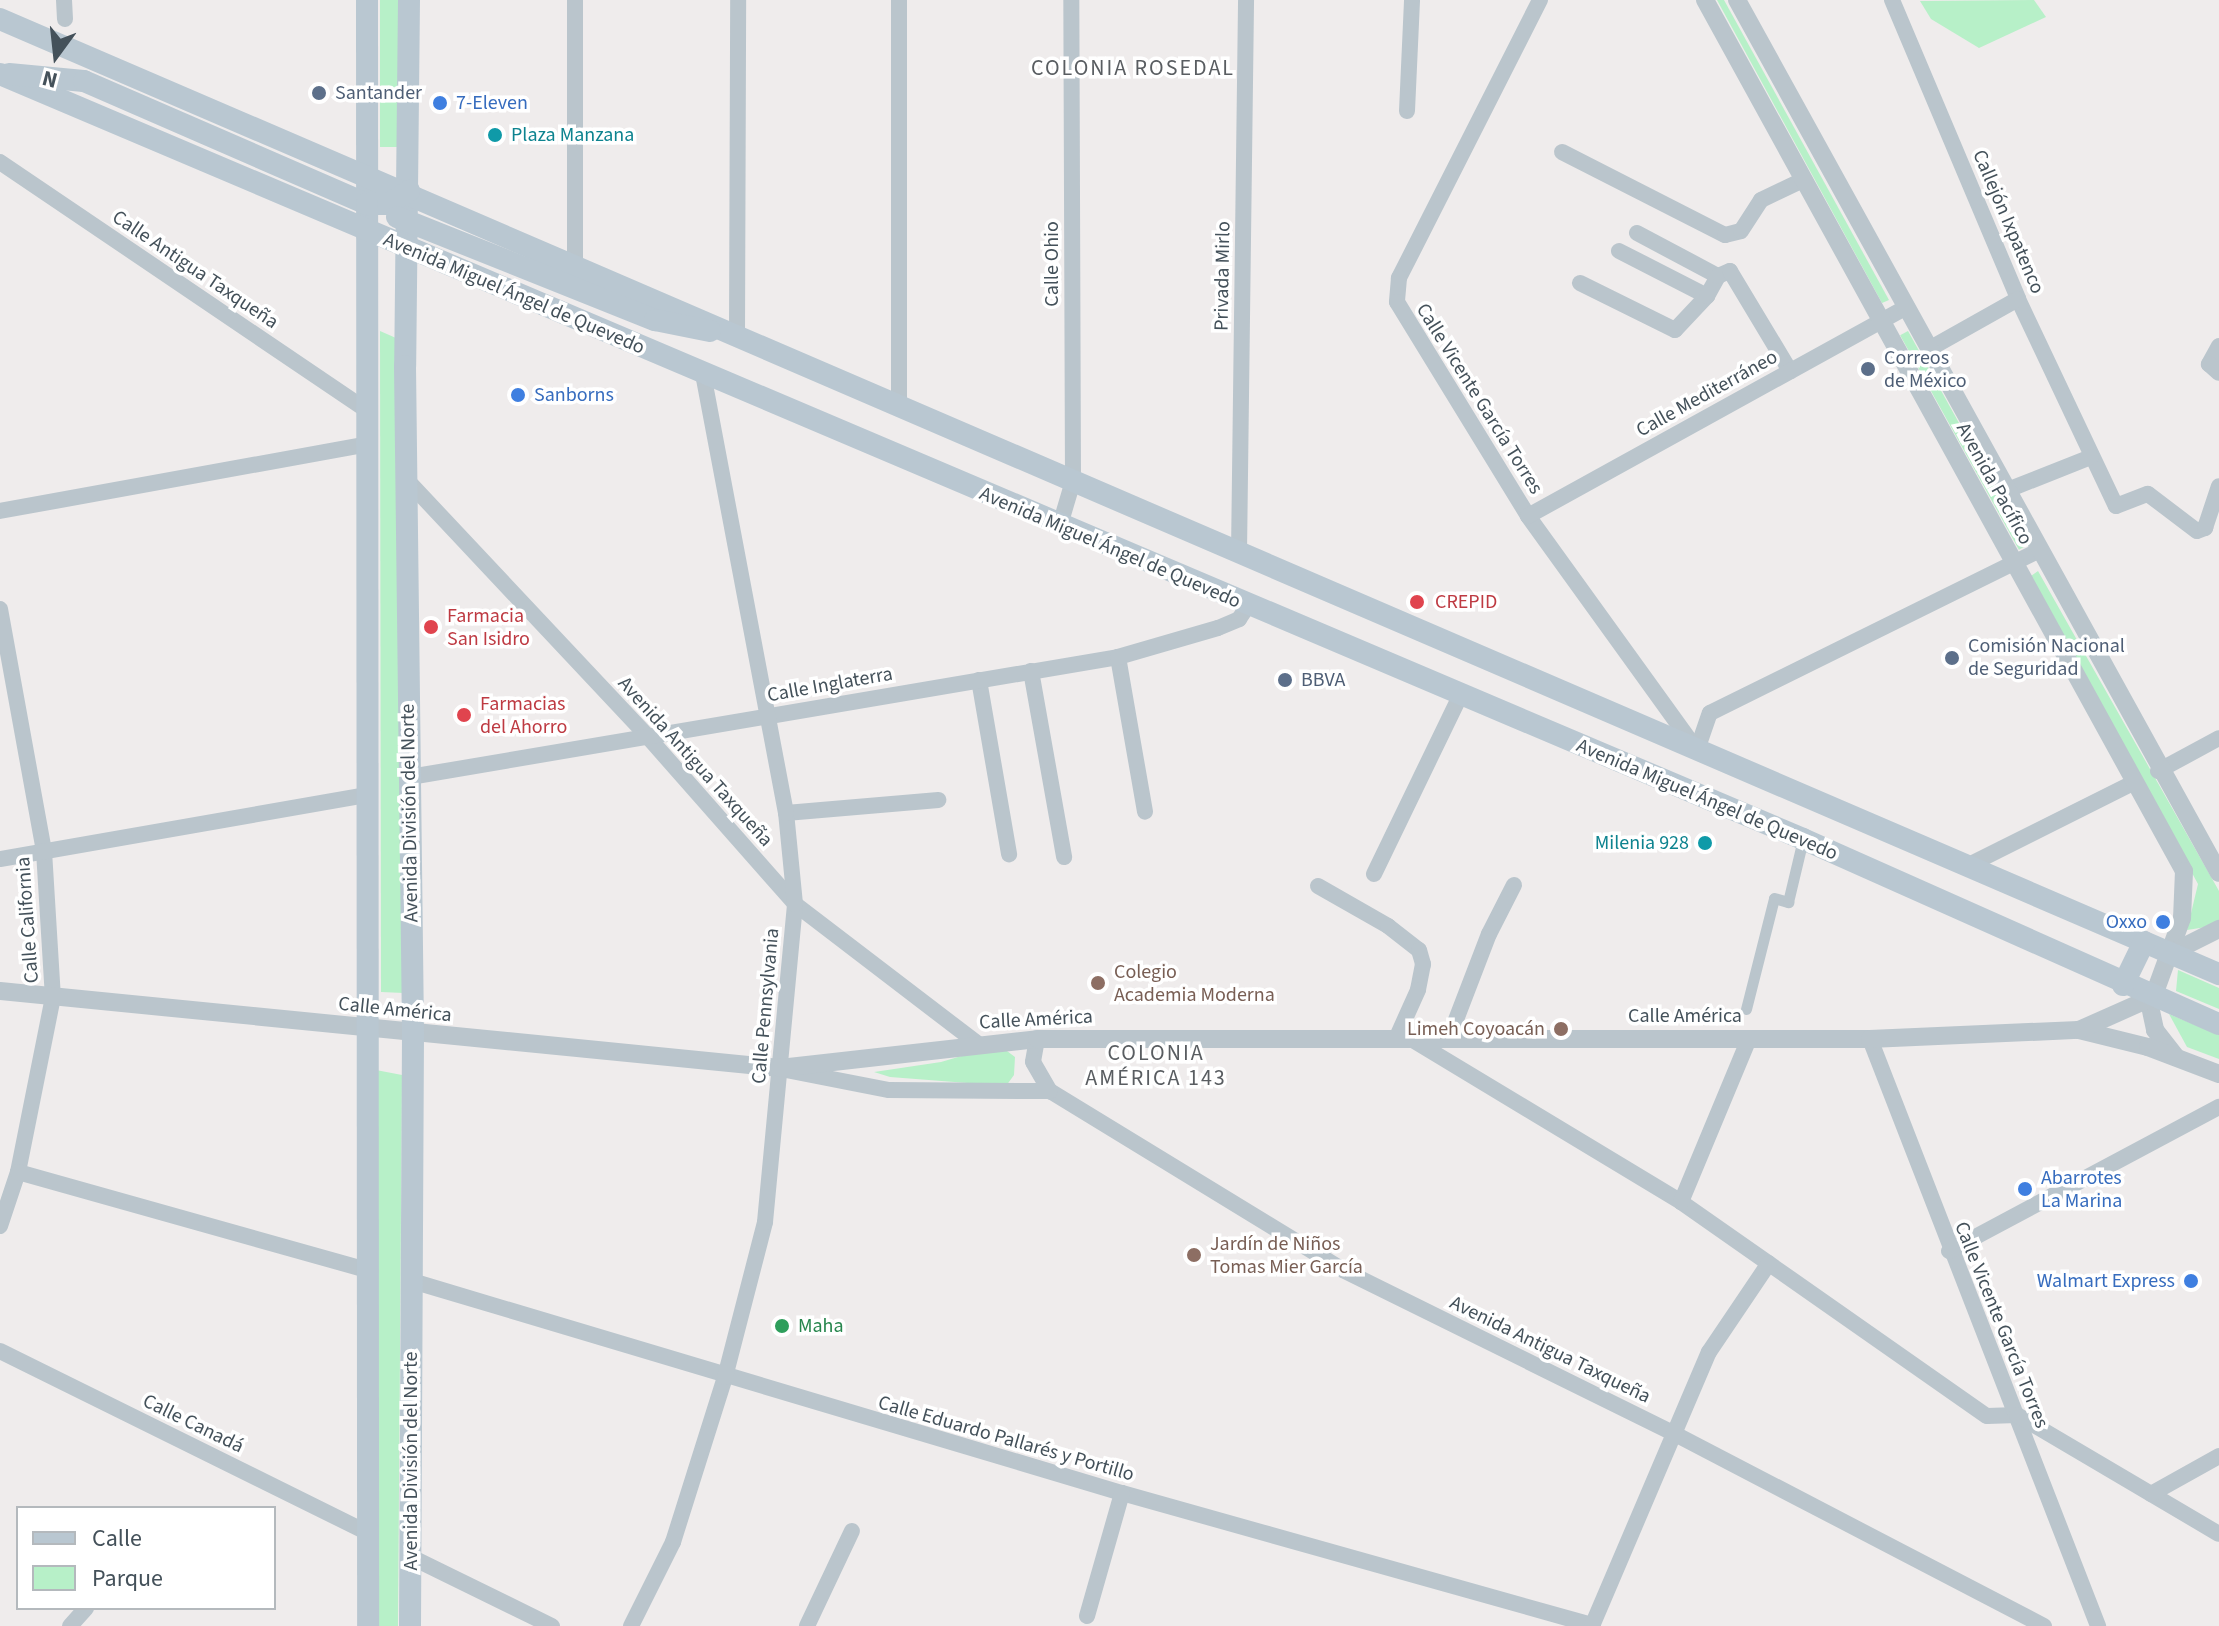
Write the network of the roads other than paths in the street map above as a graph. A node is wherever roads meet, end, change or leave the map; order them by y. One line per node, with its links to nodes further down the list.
1 (64, 0): 15 (street)
2 (367, 0): 20 (main road, Avenida División del Norte)
3 (409, 0): 22 (main road, Avenida División del Norte)
4 (575, 0): 29 (street)
5 (738, 0): 36 (street)
6 (899, 0): 42 (street)
7 (1071, 0): 47 (street, Calle Ohio)
8 (1246, 0): 54 (street, Privada Mirlo)
9 (1412, 0): 17 (street)
10 (1540, 0): 51 (street, Calle Vicente García Torres)
11 (1705, 0): 21 (street, Avenida Pacífico)
12 (1737, 0): 34 (street, Avenida Pacífico)
13 (1892, 0): 33 (street, Callejón Ixpatenco)
14 (0, 19): 20 (main road, Avenida Miguel Ángel de Quevedo)
15 (65, 19)
16 (0, 74): 23 (main road); 25 (main road, Avenida Miguel Ángel de Quevedo)
17 (1407, 111)
18 (1562, 152): 21 (street)
19 (0, 162): 43 (street, Calle Antigua Taxqueña)
20 (368, 174): 22 (main road, Avenida Miguel Ángel de Quevedo); 23 (main road, Avenida División del Norte)
21 (1803, 180): 35 (street, Avenida Pacífico)
22 (409, 191): 23 (main road); 24 (main road, Avenida División del Norte); 29 (main road, Avenida Miguel Ángel de Quevedo)
23 (367, 204): 25 (main road, Avenida División del Norte)
24 (408, 220): 25 (main road); 27 (main road, Avenida División del Norte); 36 (main road)
25 (367, 232): 27 (main road, Avenida Miguel Ángel de Quevedo); 43 (main road, Avenida División del Norte)
26 (1637, 233): 30 (street)
27 (406, 248): 41 (main road, Avenida Miguel Ángel de Quevedo); 46 (main road, Avenida División del Norte)
28 (1619, 251): 32 (street)
29 (575, 265): 36 (main road, Avenida Miguel Ángel de Quevedo)
30 (1718, 276): 32 (street); 39 (street)
31 (1580, 283): 32 (street)
32 (1707, 296)
33 (2018, 299): 38 (street); 45 (street, Callejón Ixpatenco)
34 (1906, 307): 35 (street, Calle Mediterráneo); 38 (street, Avenida Pacífico)
35 (1880, 321): 39 (street, Calle Mediterráneo); 55 (street, Avenida Pacífico)
36 (737, 334): 42 (main road, Avenida Miguel Ángel de Quevedo)
37 (2219, 346): 40 (street)
38 (1929, 349): 49 (street, Avenida Pacífico)
39 (1790, 371): 51 (street, Calle Mediterráneo)
40 (2219, 373)
41 (703, 375): 52 (main road, Avenida Miguel Ángel de Quevedo); 62 (street, Calle Pennsylvania)
42 (899, 404): 47 (main road, Avenida Miguel Ángel de Quevedo)
43 (368, 411): 44 (main road, Avenida División del Norte)
44 (368, 444): 50 (street); 69 (main road, Avenida División del Norte)
45 (2091, 457): 48 (street, Callejón Ixpatenco); 49 (street)
46 (406, 479): 63 (street, Avenida Antigua Taxqueña); 67 (main road, Avenida División del Norte)
47 (1073, 481): 52 (street, Calle Ohio); 54 (main road, Avenida Miguel Ángel de Quevedo)
48 (2219, 486)
49 (2005, 491): 53 (street, Avenida Pacífico)
50 (0, 511)
51 (1528, 516): 65 (street, Calle Vicente García Torres)
52 (1060, 525): 56 (main road, Avenida Miguel Ángel de Quevedo)
53 (2038, 551): 55 (street); 66 (street, Avenida Pacífico)
54 (1239, 553): 65 (main road, Avenida Miguel Ángel de Quevedo)
55 (2012, 564): 65 (street); 68 (street, Avenida Pacífico)
56 (1247, 607): 58 (street, Calle Inglaterra); 61 (main road, Avenida Miguel Ángel de Quevedo)
57 (0, 609): 74 (street, Calle California)
58 (1118, 657): 59 (street, Calle Inglaterra); 71 (street)
59 (1031, 671): 60 (street, Calle Inglaterra); 76 (street)
60 (979, 680): 62 (street, Calle Inglaterra); 75 (street)
61 (1460, 696): 73 (main road, Avenida Miguel Ángel de Quevedo); 80 (street)
62 (766, 716): 63 (street, Calle Inglaterra); 72 (street, Calle Pennsylvania)
63 (648, 737): 67 (street, Calle Inglaterra); 83 (street, Avenida Antigua Taxqueña)
64 (2219, 738): 66 (street)
65 (1697, 750): 78 (main road, Avenida Miguel Ángel de Quevedo)
66 (2158, 771): 79 (street, Avenida Pacífico)
67 (410, 777): 96 (main road, Avenida División del Norte)
68 (2133, 783): 78 (street); 86 (street, Avenida Pacífico)
69 (368, 795): 74 (street); 94 (main road, Avenida División del Norte)
70 (938, 800): 72 (street)
71 (1145, 812)
72 (786, 813): 83 (street, Calle Pennsylvania)
73 (1803, 839): 88 (main road, Avenida Miguel Ángel de Quevedo); 92 (street)
74 (44, 851): 77 (street); 90 (street, Calle California)
75 (1009, 854)
76 (1064, 857)
77 (0, 859)
78 (1965, 867): 85 (main road, Avenida Miguel Ángel de Quevedo)
79 (2219, 873)
80 (1374, 874)
81 (1514, 885): 97 (street)
82 (1318, 886): 99 (street)
83 (795, 904): 102 (street, Avenida Antigua Taxqueña); 104 (street, Calle Pennsylvania)
84 (2219, 929): 86 (street)
85 (2144, 942): 86 (main road, Avenida Miguel Ángel de Quevedo); 88 (main road)
86 (2171, 953): 87 (main road, Avenida Miguel Ángel de Quevedo); 91 (street, Avenida Pacífico)
87 (2219, 974)
88 (2123, 985): 91 (main road, Avenida Miguel Ángel de Quevedo)
89 (0, 991): 90 (street, Calle América)
90 (53, 997): 94 (street, Calle América); 108 (street, Calle California)
91 (2151, 998): 93 (main road, Avenida Miguel Ángel de Quevedo); 95 (street, Calle América); 103 (street)
92 (1746, 1009)
93 (2219, 1024)
94 (368, 1029): 96 (street, Calle América); 113 (main road, Avenida División del Norte)
95 (2079, 1030): 101 (street, Calle América); 103 (street, Calle América)
96 (413, 1033): 104 (street, Calle América); 114 (main road, Avenida División del Norte)
97 (1449, 1038): 99 (street, Calle América); 100 (street, Calle América)
98 (1037, 1039): 99 (street, Calle América); 102 (street, Calle América); 106 (street)
99 (1404, 1039): 109 (street)
100 (1749, 1039): 101 (street, Calle América); 109 (street)
101 (1870, 1039): 111 (street, Calle Vicente García Torres)
102 (978, 1044): 104 (street, Calle América)
103 (2177, 1058): 105 (street, Calle América)
104 (780, 1068): 106 (street); 116 (street, Calle Pennsylvania)
105 (2219, 1074)
106 (1050, 1091): 118 (street, Avenida Antigua Taxqueña)
107 (2219, 1107): 111 (street)
108 (18, 1172): 110 (street, Calle California); 113 (street)
109 (1681, 1202): 112 (street)
110 (0, 1226)
111 (1949, 1251): 117 (street, Calle Vicente García Torres)
112 (1769, 1263): 117 (street); 118 (street)
113 (370, 1271): 123 (main road, Avenida División del Norte)
114 (412, 1281): 116 (street, Calle Eduardo Pallarés y Portillo); 125 (main road, Avenida División del Norte)
115 (0, 1351): 123 (street, Calle Canadá)
116 (725, 1377): 120 (street, Calle Eduardo Pallarés y Portillo); 133 (street, Calle Pennsylvania)
117 (2017, 1415): 121 (street); 136 (street, Calle Vicente García Torres)
118 (1675, 1434): 128 (street); 135 (street, Avenida Antigua Taxqueña)
119 (2219, 1456): 121 (street)
120 (1122, 1493): 127 (street); 128 (street, Calle Eduardo Pallarés y Portillo)
121 (2151, 1494): 124 (street)
122 (852, 1531): 134 (street)
123 (368, 1533): 130 (main road, Avenida División del Norte)
124 (2219, 1534)
125 (411, 1557): 131 (main road, Avenida División del Norte); 132 (street)
126 (84, 1610): 129 (street)
127 (1087, 1616)
128 (1592, 1625)
129 (70, 1626)
130 (368, 1626)
131 (410, 1626)
132 (552, 1626)
133 (631, 1626)
134 (807, 1626)
135 (2044, 1626)
136 (2098, 1626)

